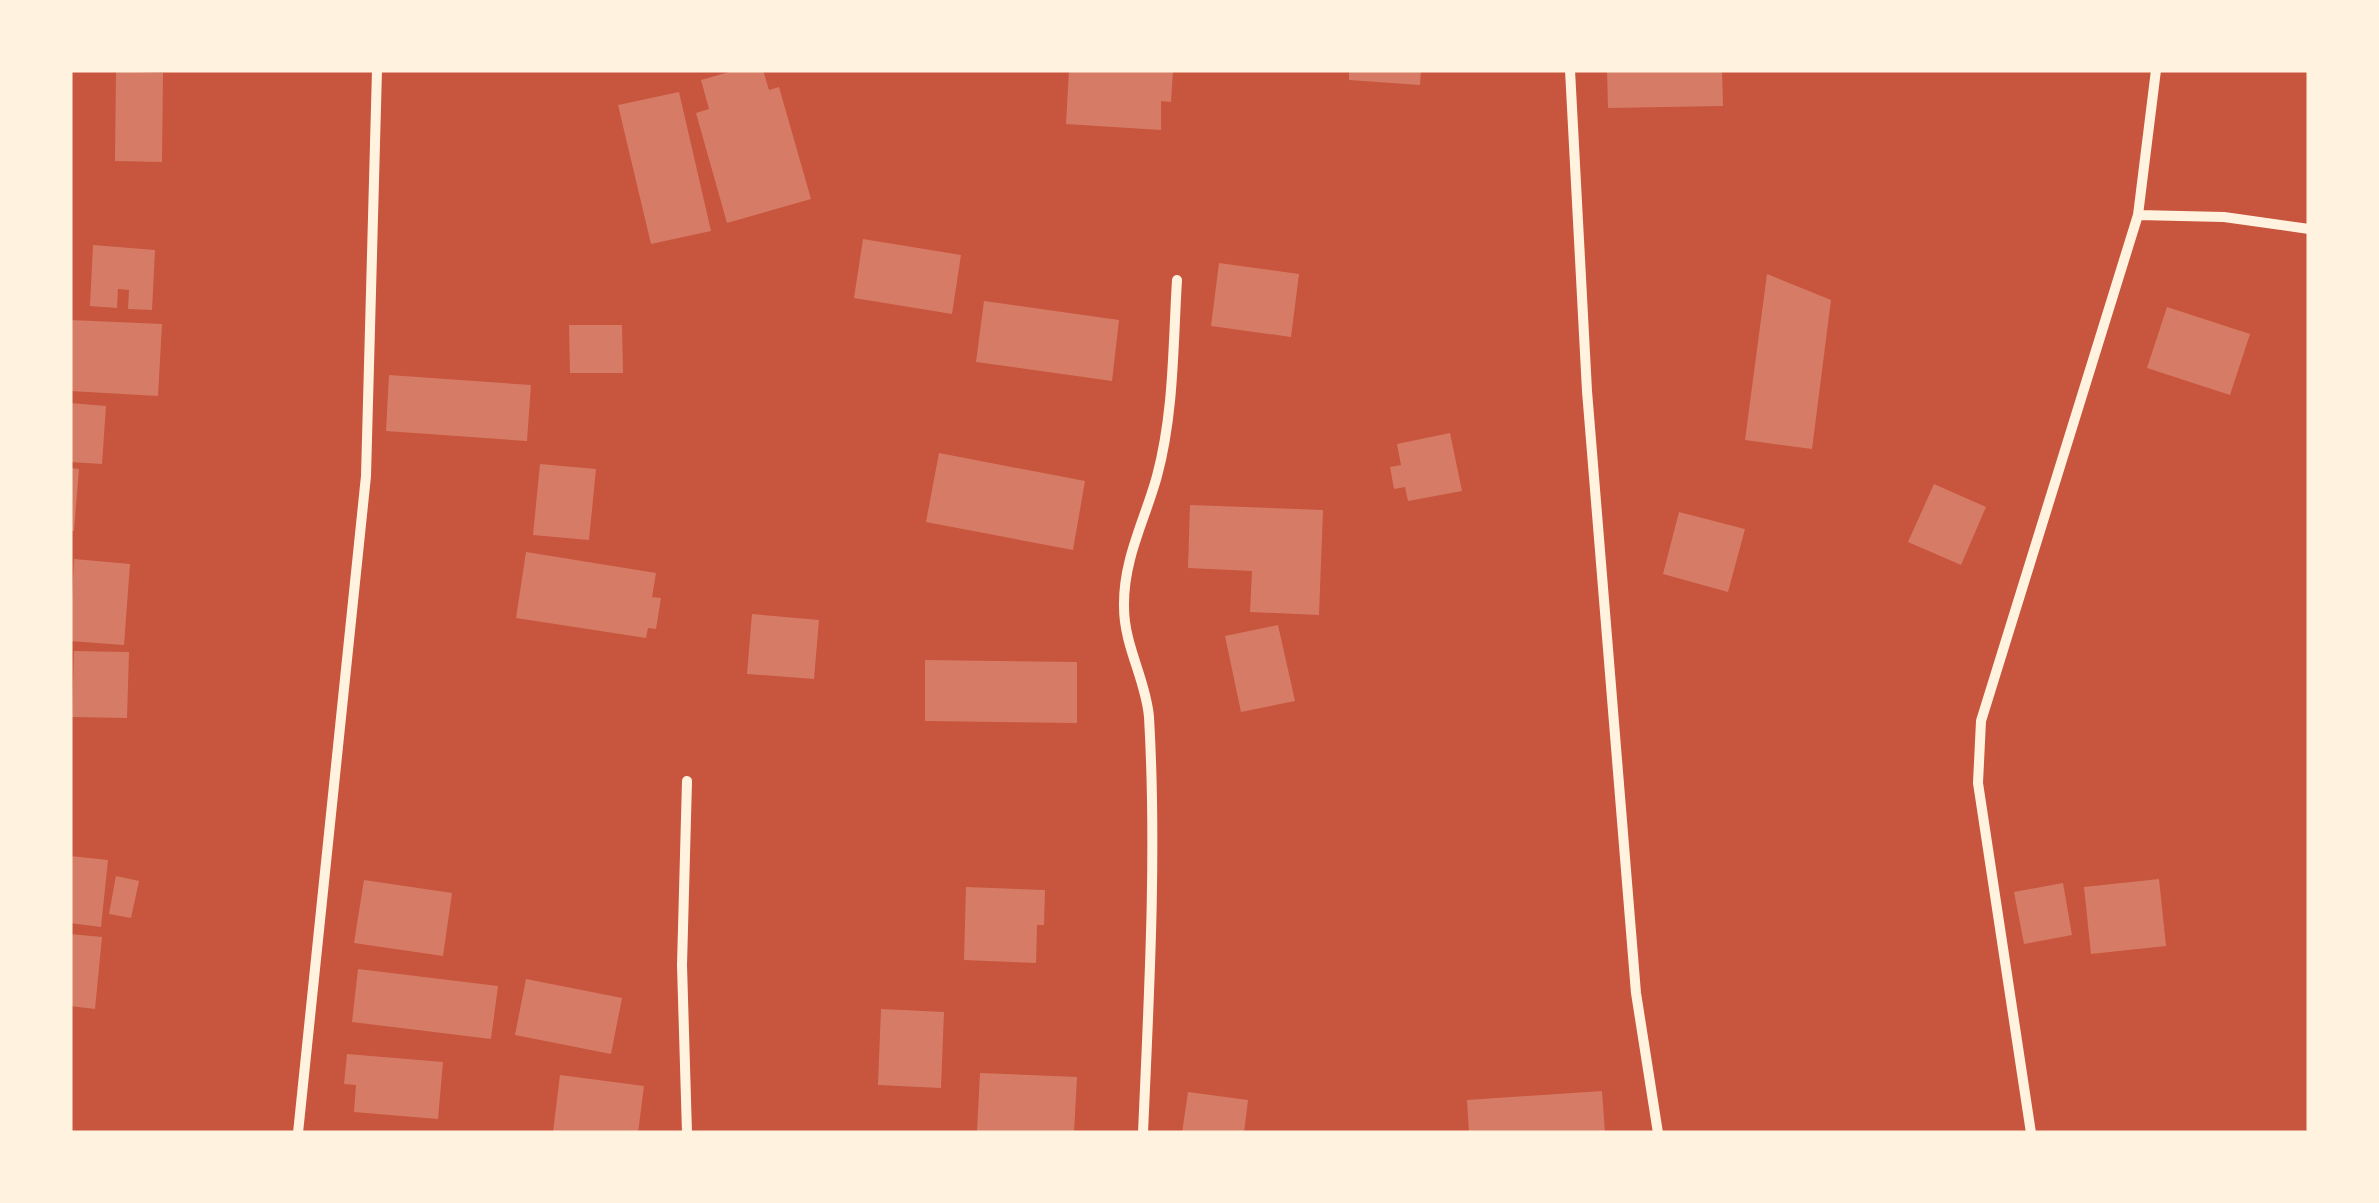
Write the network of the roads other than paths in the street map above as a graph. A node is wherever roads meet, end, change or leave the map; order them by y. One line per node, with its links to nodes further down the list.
1 (377, 70): 8 (street)
2 (1570, 70): 11 (street)
3 (2156, 70): 4 (street)
4 (2138, 215): 5 (street); 12 (street)
5 (2309, 230)
6 (1178, 280): 10 (street)
7 (687, 780): 9 (street)
8 (298, 1133)
9 (687, 1133)
10 (1143, 1133)
11 (1658, 1133)
12 (2031, 1133)

